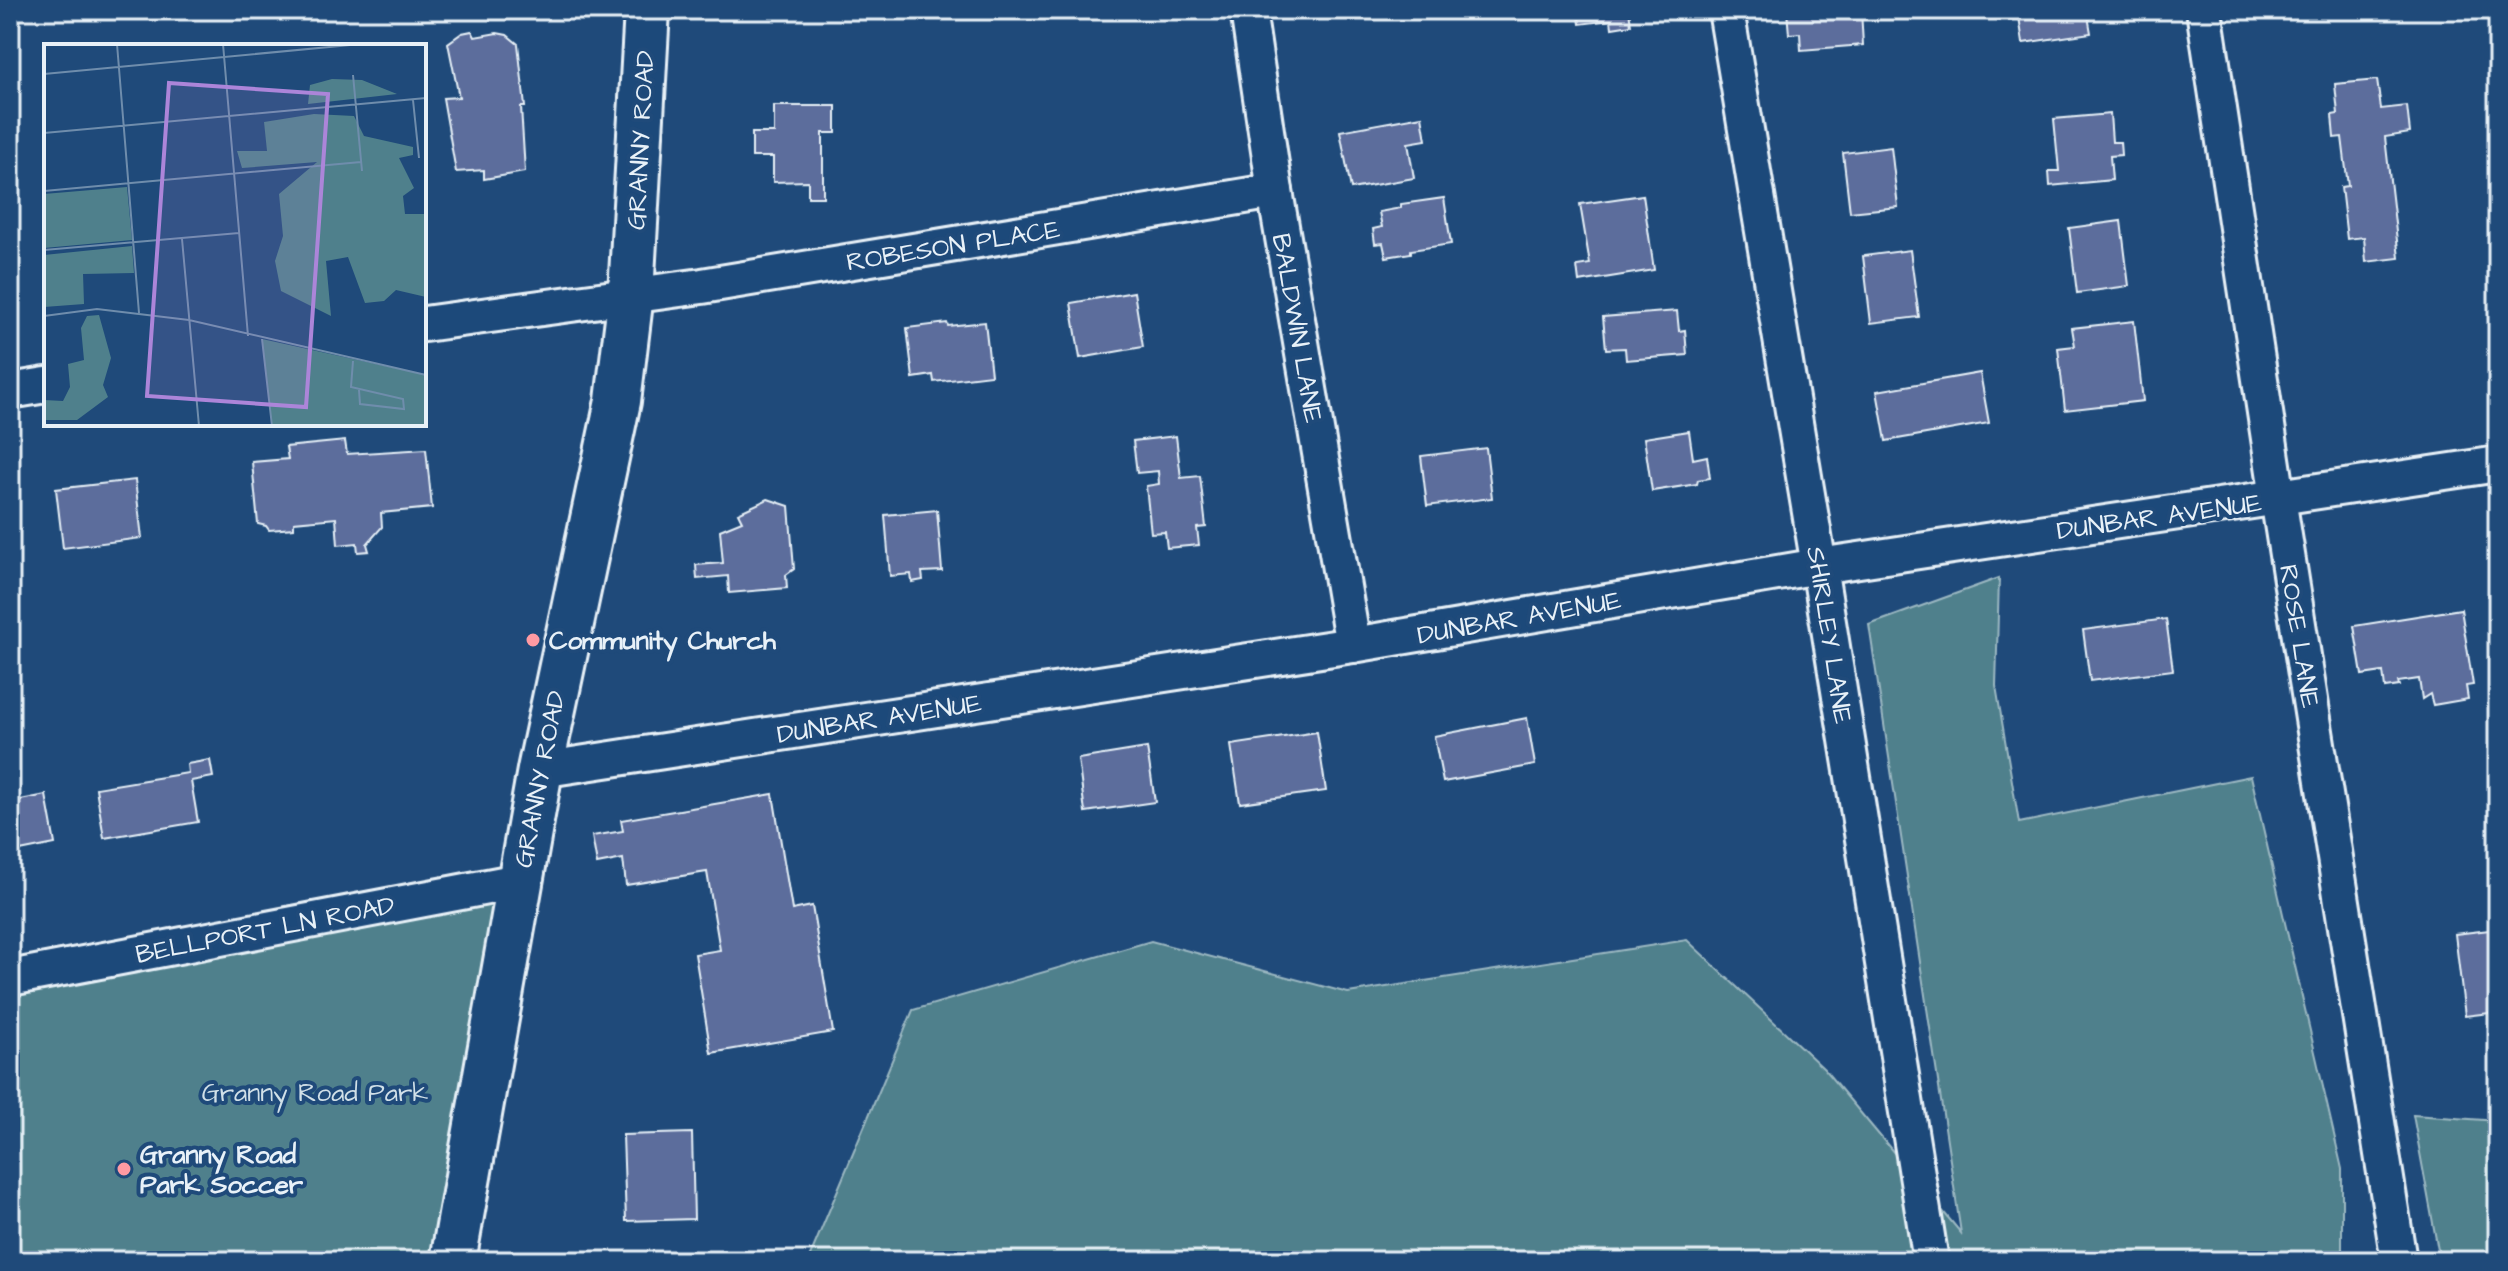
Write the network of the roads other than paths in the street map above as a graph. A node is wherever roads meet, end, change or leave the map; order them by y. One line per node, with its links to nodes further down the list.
1 (647, 10): 6 (street, GRANNY ROAD)
2 (1248, 10): 5 (street, BALDWIN LANE)
3 (1726, 10): 12 (street, SHIRLEY LANE)
4 (2204, 10): 11 (street, ROSE LANE)
5 (1275, 191): 6 (street, ROBESON PLACE); 13 (street, BALDWIN LANE)
6 (631, 294): 7 (street, ROBESON PLACE); 14 (street, GRANNY ROAD)
7 (426, 324)
8 (44, 385): 9 (street)
9 (10, 391)
10 (2498, 464): 11 (street, DUNBAR AVENUE)
11 (2278, 498): 12 (street, DUNBAR AVENUE); 19 (street, ROSE LANE)
12 (1819, 566): 13 (street, DUNBAR AVENUE); 18 (street, SHIRLEY LANE)
13 (1353, 645): 14 (street, DUNBAR AVENUE)
14 (540, 770): 15 (street, GRANNY ROAD)
15 (519, 881): 16 (street, BELLPORT LN ROAD); 17 (street, GRANNY ROAD)
16 (10, 978)
17 (453, 1261)
18 (1931, 1261)
19 (2399, 1261)

